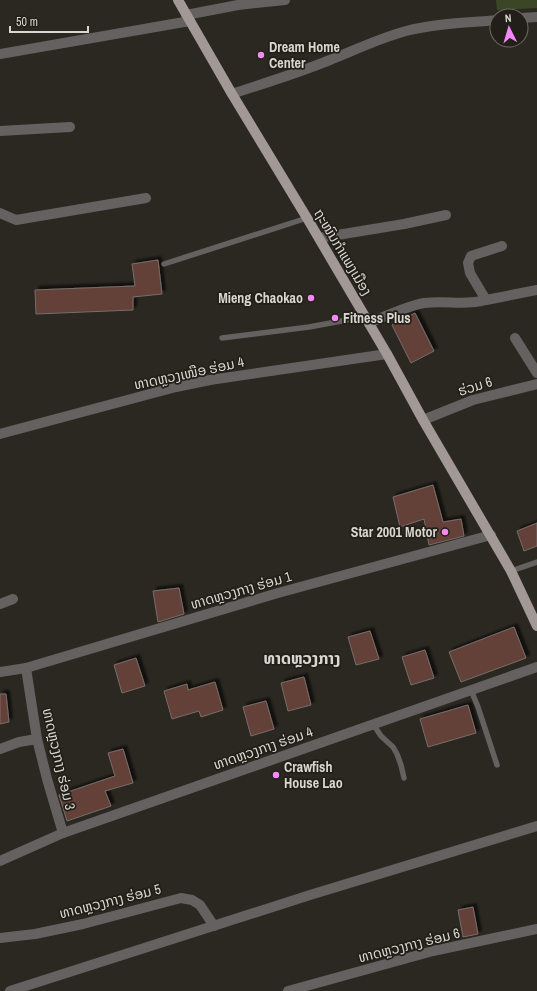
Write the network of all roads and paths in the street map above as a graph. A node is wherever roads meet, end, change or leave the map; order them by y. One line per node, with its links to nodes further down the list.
1 (178, 0): 3 (main road, ຖະໜົນກຳແພງເມືອງ)
2 (285, 0): 3 (street)
3 (188, 18): 5 (street); 6 (main road, ຖະໜົນກຳແພງເມືອງ)
4 (489, 21): 6 (street)
5 (0, 54)
6 (232, 94): 12 (main road, ຖະໜົນກຳແພງເມືອງ)
7 (70, 127): 8 (street)
8 (0, 131)
9 (146, 198): 10 (street)
10 (0, 213)
11 (446, 215): 13 (street)
12 (307, 218): 13 (main road, ຖະໜົນກຳແພງເມືອງ); 15 (lane)
13 (319, 238): 18 (main road, ຖະໜົນກຳແພງເມືອງ)
14 (502, 246): 17 (street)
15 (164, 264)
16 (537, 290): 17 (street)
17 (486, 300): 19 (street)
18 (363, 314): 19 (main road, ຖະໜົນກຳແພງເມືອງ); 20 (lane)
19 (369, 323): 22 (main road, ຖະໜົນກຳແພງເມືອງ)
20 (222, 338)
21 (514, 338): 23 (street)
22 (387, 354): 25 (main road, ຖະໜົນກຳແພງເມືອງ); 26 (street, ທາດຫຼວງເໜືອ ຮ່ອມ 4)
23 (537, 373)
24 (537, 384): 25 (street, ຮ່ວມ 6)
25 (423, 420): 27 (main road, ຖະໜົນກຳແພງເມືອງ)
26 (0, 434)
27 (490, 535): 29 (main road, ຖະໜົນກຳແພງເມືອງ); 34 (street, ທາດຫຼວງກາງ ຮ່ອມ 1)
28 (537, 562): 29 (lane)
29 (511, 571): 32 (main road, ຖະໜົນກຳແພງເມືອງ)
30 (13, 598): 31 (street)
31 (0, 604)
32 (537, 626)
33 (537, 667): 36 (street, ທາດຫຼວງກາງ ຮ່ອມ 4)
34 (26, 668): 35 (street, ທາດຫຼວງກາງ ຮ່ອມ 1); 38 (street, ທາດຫຼວງກາງ ຮ່ອມ 3)
35 (0, 672)
36 (471, 690): 37 (street, ທາດຫຼວງກາງ ຮ່ອມ 4); 40 (lane)
37 (373, 724): 41 (lane); 43 (street, ທາດຫຼວງກາງ ຮ່ອມ 4)
38 (37, 739): 39 (street); 43 (street, ທາດຫຼວງກາງ ຮ່ອມ 3)
39 (0, 749)
40 (497, 766)
41 (404, 778)
42 (537, 826): 45 (street)
43 (63, 833): 44 (street, ທາດຫຼວງກາງ ຮ່ອມ 4)
44 (0, 861)
45 (214, 926): 47 (street, ທາດຫຼວງກາງ ຮ່ອມ 5); 48 (street)
46 (537, 929): 49 (street, ທາດຫຼວງກາງ ຮ່ອມ 6)
47 (0, 938)
48 (10, 991)
49 (288, 991)

